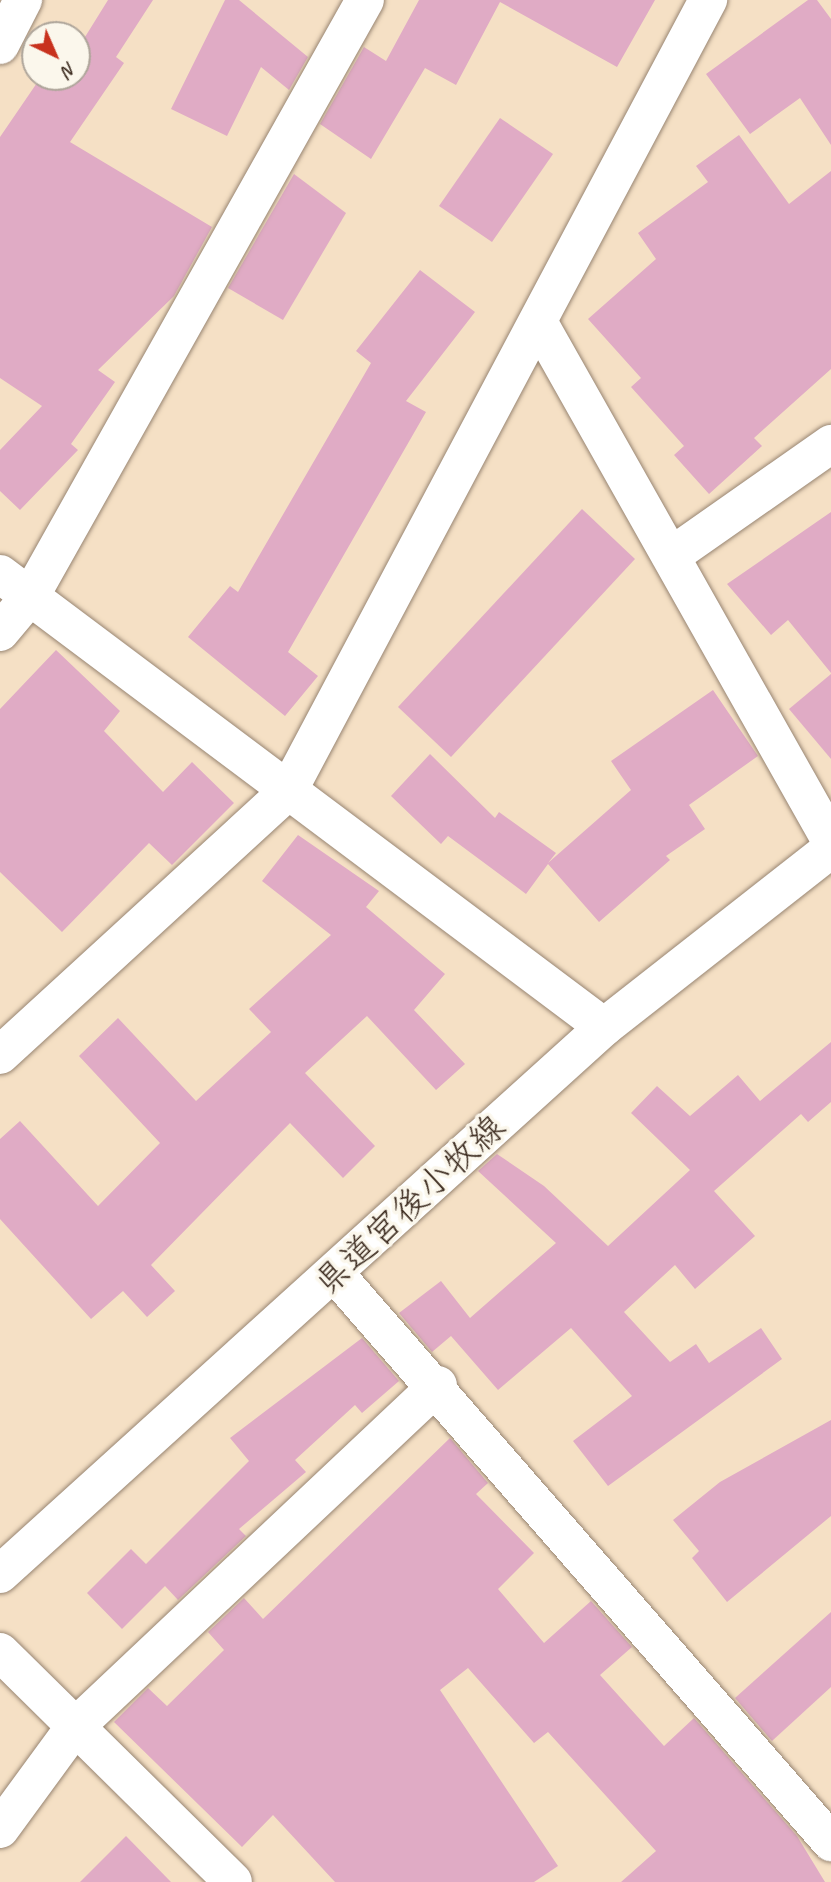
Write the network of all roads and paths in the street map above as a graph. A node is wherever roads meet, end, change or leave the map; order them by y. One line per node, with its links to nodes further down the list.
1 (23, 0): 4 (street)
2 (365, 0): 9 (street)
3 (708, 0): 5 (street)
4 (0, 45)
5 (540, 325): 7 (street); 11 (street)
6 (831, 444): 7 (street)
7 (674, 554): 12 (street)
8 (0, 574): 9 (street)
9 (31, 595): 10 (street); 11 (street)
10 (0, 632)
11 (288, 791): 14 (street); 15 (street)
12 (831, 841)
13 (831, 849): 14 (street, 県道宮後小牧線)
14 (604, 1027): 16 (street, 県道宮後小牧線)
15 (0, 1055)
16 (336, 1275): 17 (street); 18 (street, 県道宮後小牧線)
17 (438, 1385): 20 (street); 22 (street)
18 (0, 1574)
19 (0, 1652): 20 (street)
20 (74, 1728): 21 (street); 23 (street)
21 (0, 1829)
22 (831, 1842)
23 (233, 1882)

